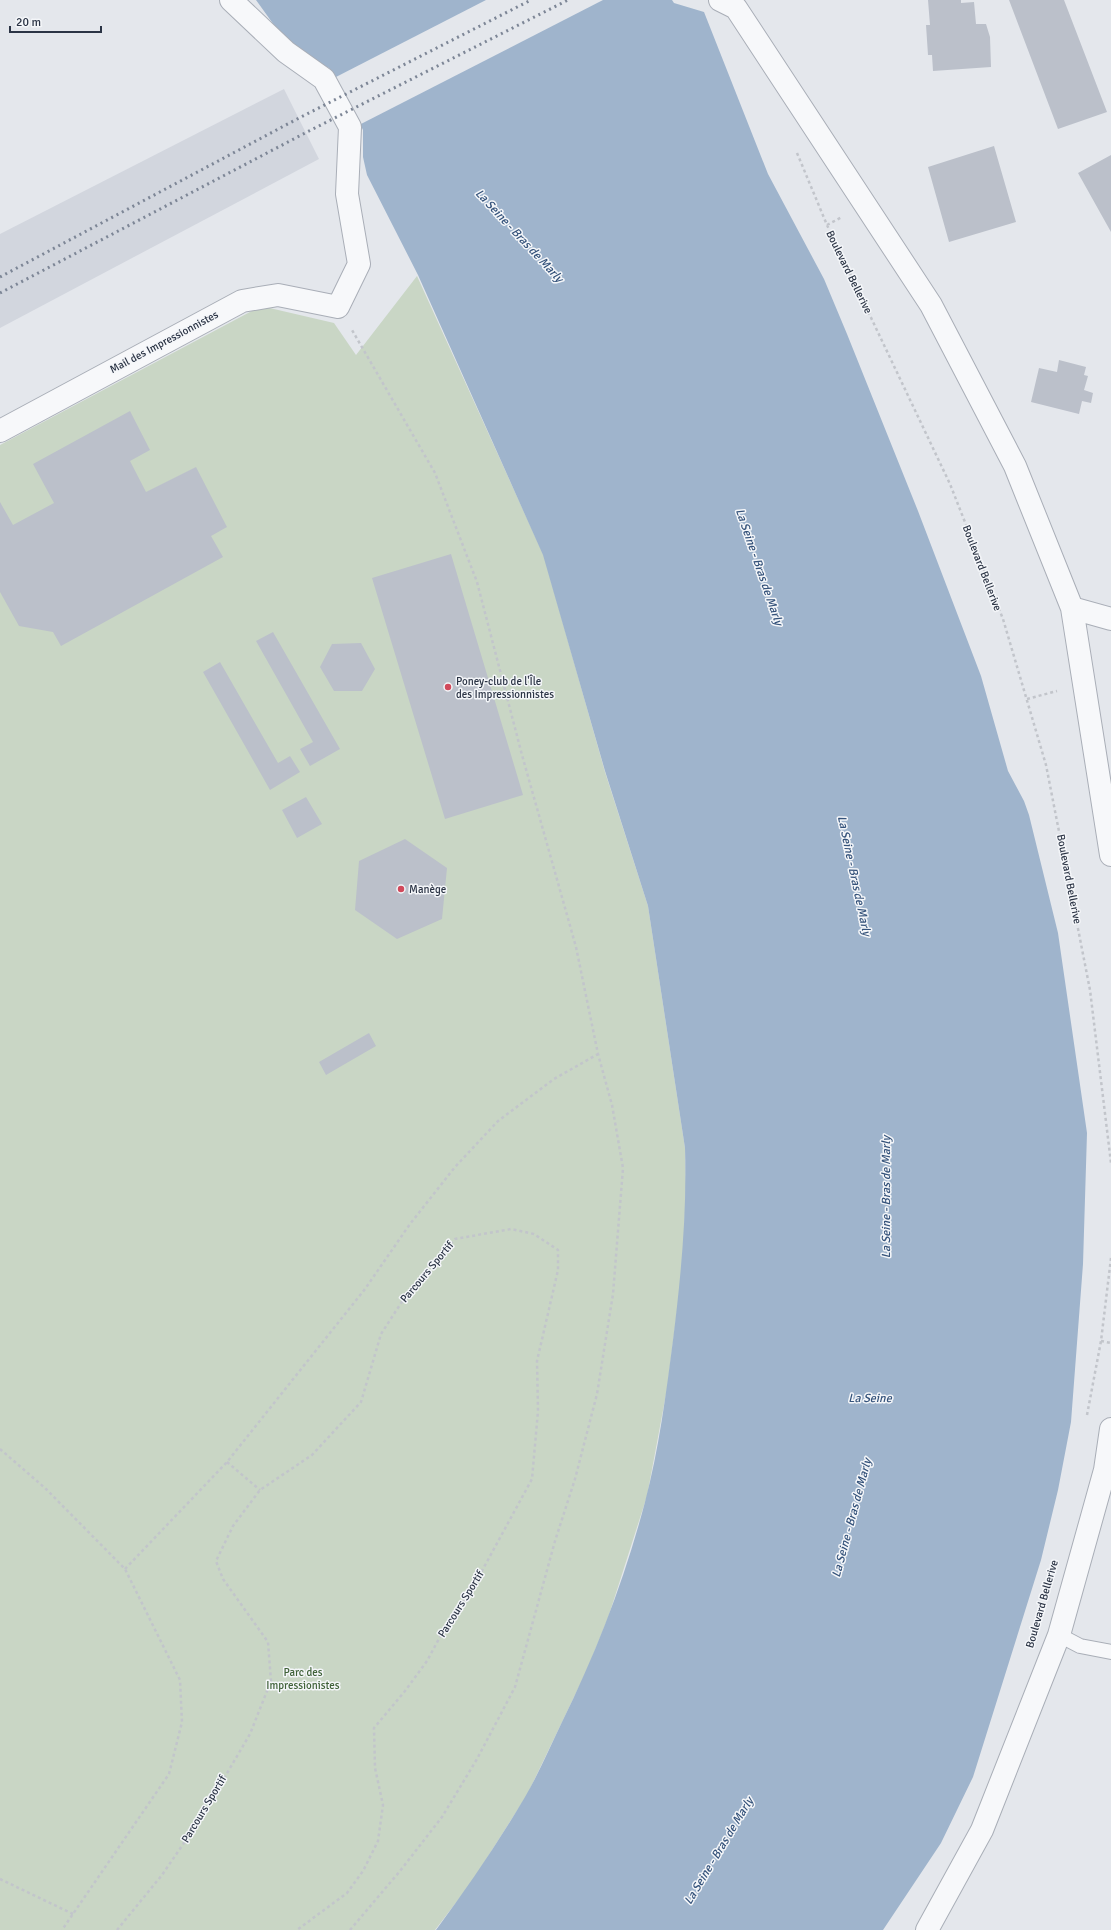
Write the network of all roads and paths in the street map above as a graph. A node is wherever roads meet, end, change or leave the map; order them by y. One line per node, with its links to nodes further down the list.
1 (231, 0): 4 (street)
2 (736, 3): 6 (street)
3 (794, 146): 10 (path, Boulevard Bellerive)
4 (338, 307): 5 (street, Mail des Impressionnistes); 9 (path)
5 (0, 431)
6 (1072, 608): 7 (street); 8 (street)
7 (1111, 618)
8 (1111, 855)
9 (598, 1054): 17 (path); 27 (path)
10 (1111, 1163)
11 (1111, 1258): 12 (path)
12 (1101, 1341): 13 (path); 14 (path)
13 (1111, 1343)
14 (1086, 1418)
15 (1111, 1429): 20 (street, Boulevard Bellerive)
16 (0, 1449): 19 (path)
17 (227, 1462): 18 (path); 19 (path)
18 (260, 1490): 25 (path, Parcours Sportif); 26 (path, Parcours Sportif)
19 (125, 1569): 23 (path)
20 (1059, 1635): 21 (lane); 28 (street, Boulevard Bellerive)
21 (1111, 1652)
22 (0, 1879): 23 (path)
23 (73, 1914): 24 (path)
24 (62, 1930)
25 (117, 1930)
26 (298, 1930)
27 (350, 1930)
28 (927, 1930)

